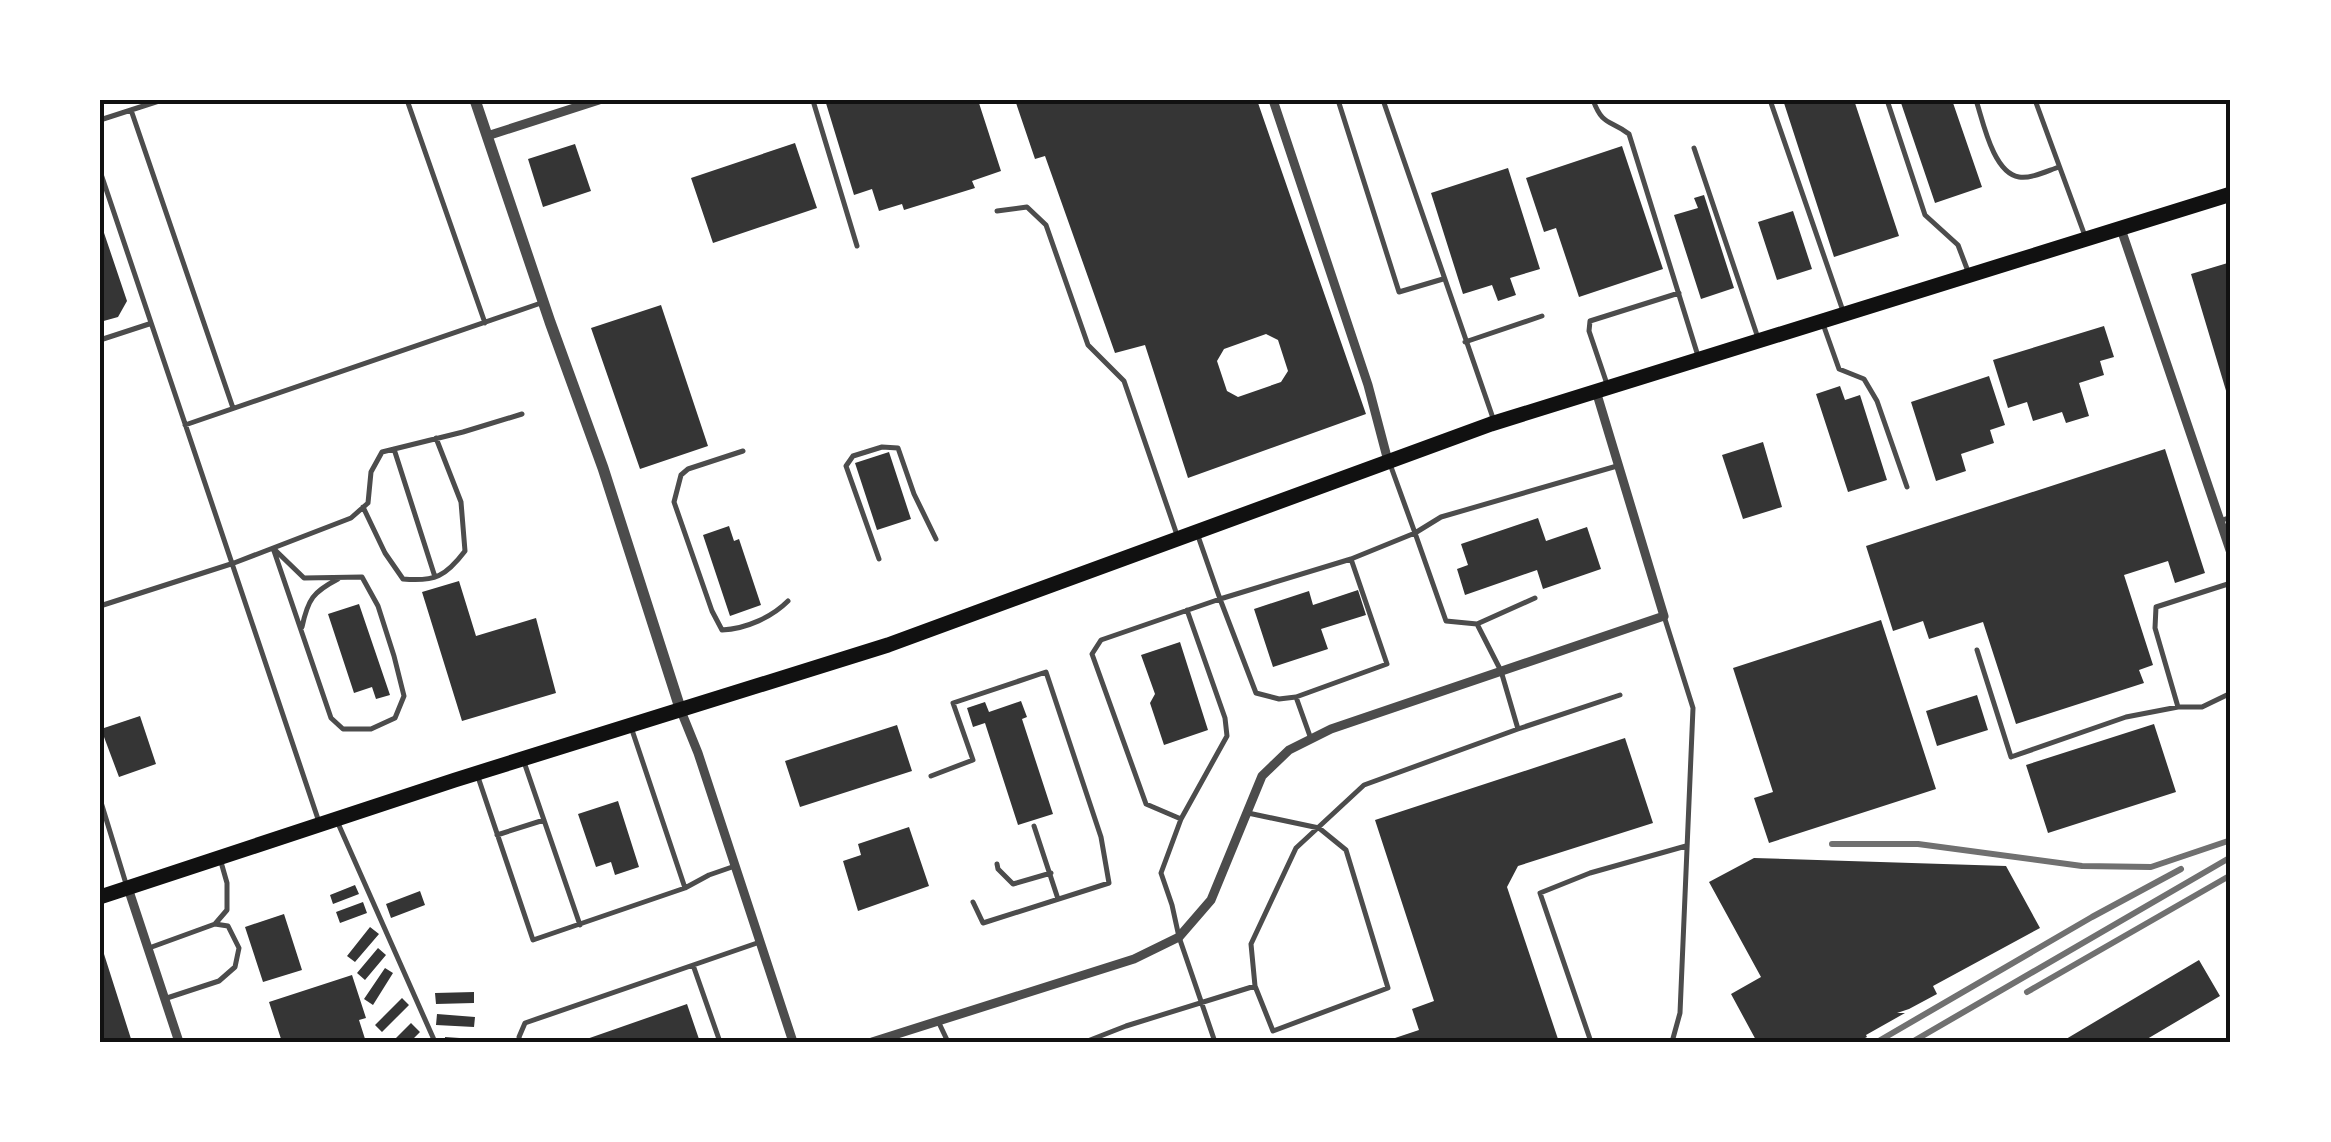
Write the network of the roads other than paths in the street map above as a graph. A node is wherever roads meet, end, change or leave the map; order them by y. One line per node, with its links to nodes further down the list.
1 (162, 100): 15 (lane)
2 (407, 100): 34 (lane)
3 (475, 100): 17 (street)
4 (599, 100): 13 (street)
5 (1273, 100): 47 (street)
6 (1338, 100): 27 (lane)
7 (1383, 100): 27 (lane)
8 (1594, 100): 28 (lane)
9 (1770, 100): 30 (lane)
10 (1887, 100): 26 (lane)
11 (1976, 100): 19 (lane)
12 (2035, 100): 19 (lane)
13 (575, 104): 17 (street)
14 (814, 104): 25 (lane)
15 (130, 110): 16 (lane); 40 (lane)
16 (100, 120)
17 (487, 136): 29 (street)
18 (1694, 148): 36 (lane)
19 (2059, 167): 24 (lane)
20 (100, 171): 33 (lane)
21 (2231, 194): 23 (main road)
22 (997, 211): 55 (lane)
23 (2121, 228): 24 (main road); 52 (street)
24 (2086, 239): 26 (main road)
25 (857, 246)
26 (1970, 275): 30 (main road)
27 (1444, 279): 37 (lane)
28 (1678, 293): 38 (lane); 39 (lane)
29 (543, 302): 34 (lane); 79 (street)
30 (1844, 314): 32 (main road)
31 (1542, 316): 37 (lane)
32 (1822, 321): 36 (main road); 49 (lane)
33 (150, 323): 35 (lane); 43 (lane)
34 (485, 323): 40 (lane)
35 (100, 340)
36 (1758, 340): 38 (main road)
37 (1465, 342): 42 (lane)
38 (1699, 359): 39 (main road)
39 (1602, 389): 42 (main road); 48 (street)
40 (233, 408): 43 (lane)
41 (522, 414): 44 (lane)
42 (1495, 423): 47 (main road)
43 (184, 425): 61 (lane)
44 (436, 438): 45 (lane); 62 (lane)
45 (394, 449): 50 (lane); 62 (lane)
46 (742, 451): 67 (lane)
47 (1388, 461): 53 (main road); 54 (lane)
48 (1620, 465): 54 (lane); 70 (street)
49 (1907, 487)
50 (363, 507): 57 (lane); 62 (lane)
51 (2231, 517): 52 (lane)
52 (2220, 521): 58 (street)
53 (1196, 532): 55 (main road); 66 (lane)
54 (1414, 533): 60 (lane); 71 (lane)
55 (1178, 538): 79 (main road)
56 (936, 539): 59 (lane)
57 (273, 548): 61 (lane); 63 (lane); 72 (lane)
58 (2231, 553)
59 (878, 558)
60 (1351, 559): 66 (lane); 77 (lane)
61 (234, 563): 68 (lane); 90 (lane)
62 (434, 577)
63 (341, 578): 72 (lane); 72 (lane)
64 (2231, 583): 78 (lane)
65 (1536, 598): 71 (lane)
66 (1220, 599): 69 (lane); 77 (lane)
67 (788, 600)
68 (100, 606)
69 (1187, 610): 88 (lane); 88 (lane)
70 (1664, 616): 74 (street); 94 (lane)
71 (1478, 624): 74 (lane)
72 (301, 631)
73 (1977, 650): 78 (lane)
74 (1501, 671): 81 (lane); 82 (street)
75 (2231, 694): 78 (lane)
76 (1620, 696): 81 (lane)
77 (1296, 698): 82 (lane)
78 (2178, 707)
79 (681, 710): 80 (main road); 97 (street)
80 (630, 726): 83 (main road); 100 (lane)
81 (1518, 729): 92 (lane)
82 (1311, 739): 87 (street)
83 (523, 760): 84 (main road); 89 (lane)
84 (477, 774): 90 (main road); 93 (lane)
85 (931, 776): 102 (lane)
86 (100, 802): 99 (lane)
87 (1248, 812): 92 (lane); 106 (street)
88 (1182, 819): 106 (lane)
89 (544, 820): 93 (lane); 105 (lane)
90 (328, 823): 95 (main road); 115 (lane)
91 (1034, 826): 98 (lane)
92 (1319, 828): 110 (lane); 110 (lane)
93 (497, 835): 105 (lane)
94 (1686, 846): 123 (lane); 124 (lane)
95 (220, 858): 99 (main road); 104 (lane)
96 (997, 864): 98 (lane)
97 (735, 866): 100 (lane); 107 (street)
98 (1051, 874): 102 (lane)
99 (128, 888): 101 (main road); 108 (street)
100 (686, 888): 105 (lane)
101 (100, 897)
102 (1058, 899): 103 (lane)
103 (973, 902)
104 (216, 924): 108 (lane); 111 (lane)
105 (580, 925)
106 (1179, 937): 112 (lane); 113 (street)
107 (760, 942): 109 (lane); 118 (street)
108 (147, 949): 111 (street)
109 (694, 964): 116 (lane); 117 (lane)
110 (1254, 986): 112 (lane)
111 (164, 998): 114 (street)
112 (1202, 1004): 121 (lane); 122 (lane)
113 (938, 1021): 119 (street); 120 (lane)
114 (178, 1042)
115 (436, 1042)
116 (520, 1042)
117 (720, 1042)
118 (793, 1042)
119 (872, 1042)
120 (948, 1042)
121 (1085, 1042)
122 (1215, 1042)
123 (1591, 1042)
124 (1672, 1042)

